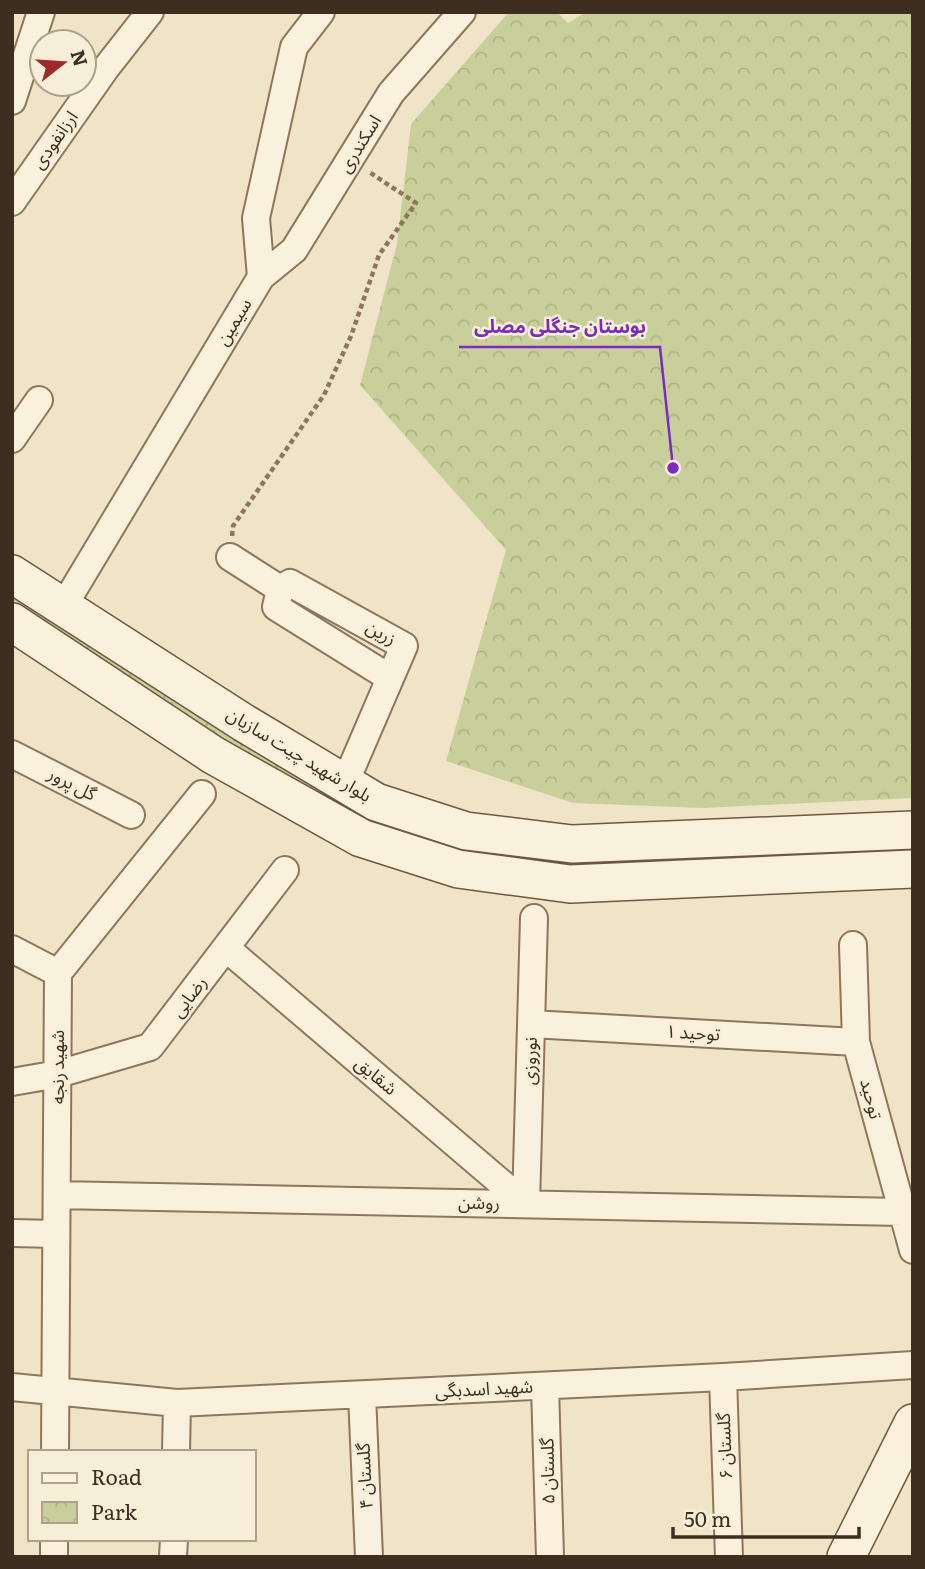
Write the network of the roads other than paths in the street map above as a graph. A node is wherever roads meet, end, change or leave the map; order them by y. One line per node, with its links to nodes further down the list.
1 (41, 12): 5 (street)
2 (150, 12): 7 (street, ارزانفودی)
3 (321, 12): 8 (street)
4 (462, 12): 8 (street, اسکندری)
5 (19, 57): 6 (street)
6 (12, 100)
7 (12, 202)
8 (261, 277): 13 (street, سیمین)
9 (39, 400): 10 (street)
10 (12, 439)
11 (230, 557): 16 (street, زرین)
12 (12, 574): 13 (main road, بلوار شهید چیت سازیان)
13 (63, 607): 16 (main road, بلوار شهید چیت سازیان)
14 (12, 622): 20 (main road)
15 (12, 754): 18 (street, گل پرور)
16 (345, 783): 19 (main road, بلوار شهید چیت سازیان)
17 (202, 794): 26 (street)
18 (131, 815)
19 (913, 830)
20 (913, 869)
21 (285, 870): 24 (street, رضایی)
22 (534, 918): 27 (street, نوروزی)
23 (853, 945): 28 (street, توحید)
24 (226, 948): 29 (street, رضایی); 32 (street, شقایق)
25 (12, 949): 26 (street)
26 (58, 973): 29 (street, شهید رنجه)
27 (531, 1024): 28 (street, توحید ۱); 32 (street, نوروزی)
28 (856, 1042): 33 (street, توحید)
29 (58, 1074): 30 (street, رضایی); 31 (street, شهید رنجه)
30 (12, 1082)
31 (57, 1195): 32 (street, روشن); 35 (street, شهید رنجه)
32 (526, 1204): 33 (street, روشن)
33 (902, 1212): 36 (street, توحید)
34 (12, 1233): 35 (street)
35 (56, 1234): 41 (street, شهید رنجه)
36 (913, 1250)
37 (913, 1365): 38 (street, شهید اسدبگی)
38 (723, 1377): 39 (street, شهید اسدبگی); 49 (street, گلستان ۶)
39 (545, 1386): 42 (street, شهید اسدبگی); 48 (street, گلستان ۵)
40 (12, 1387): 41 (street, شهید اسدبگی)
41 (55, 1391): 43 (street, شهید اسدبگی); 45 (street, شهید رنجه)
42 (362, 1395): 43 (street, شهید اسدبگی); 47 (street, گلستان ۴)
43 (177, 1403): 46 (street)
44 (913, 1423): 50 (main road)
45 (55, 1450)
46 (176, 1450)
47 (369, 1557)
48 (550, 1557)
49 (729, 1557)
50 (846, 1557)

